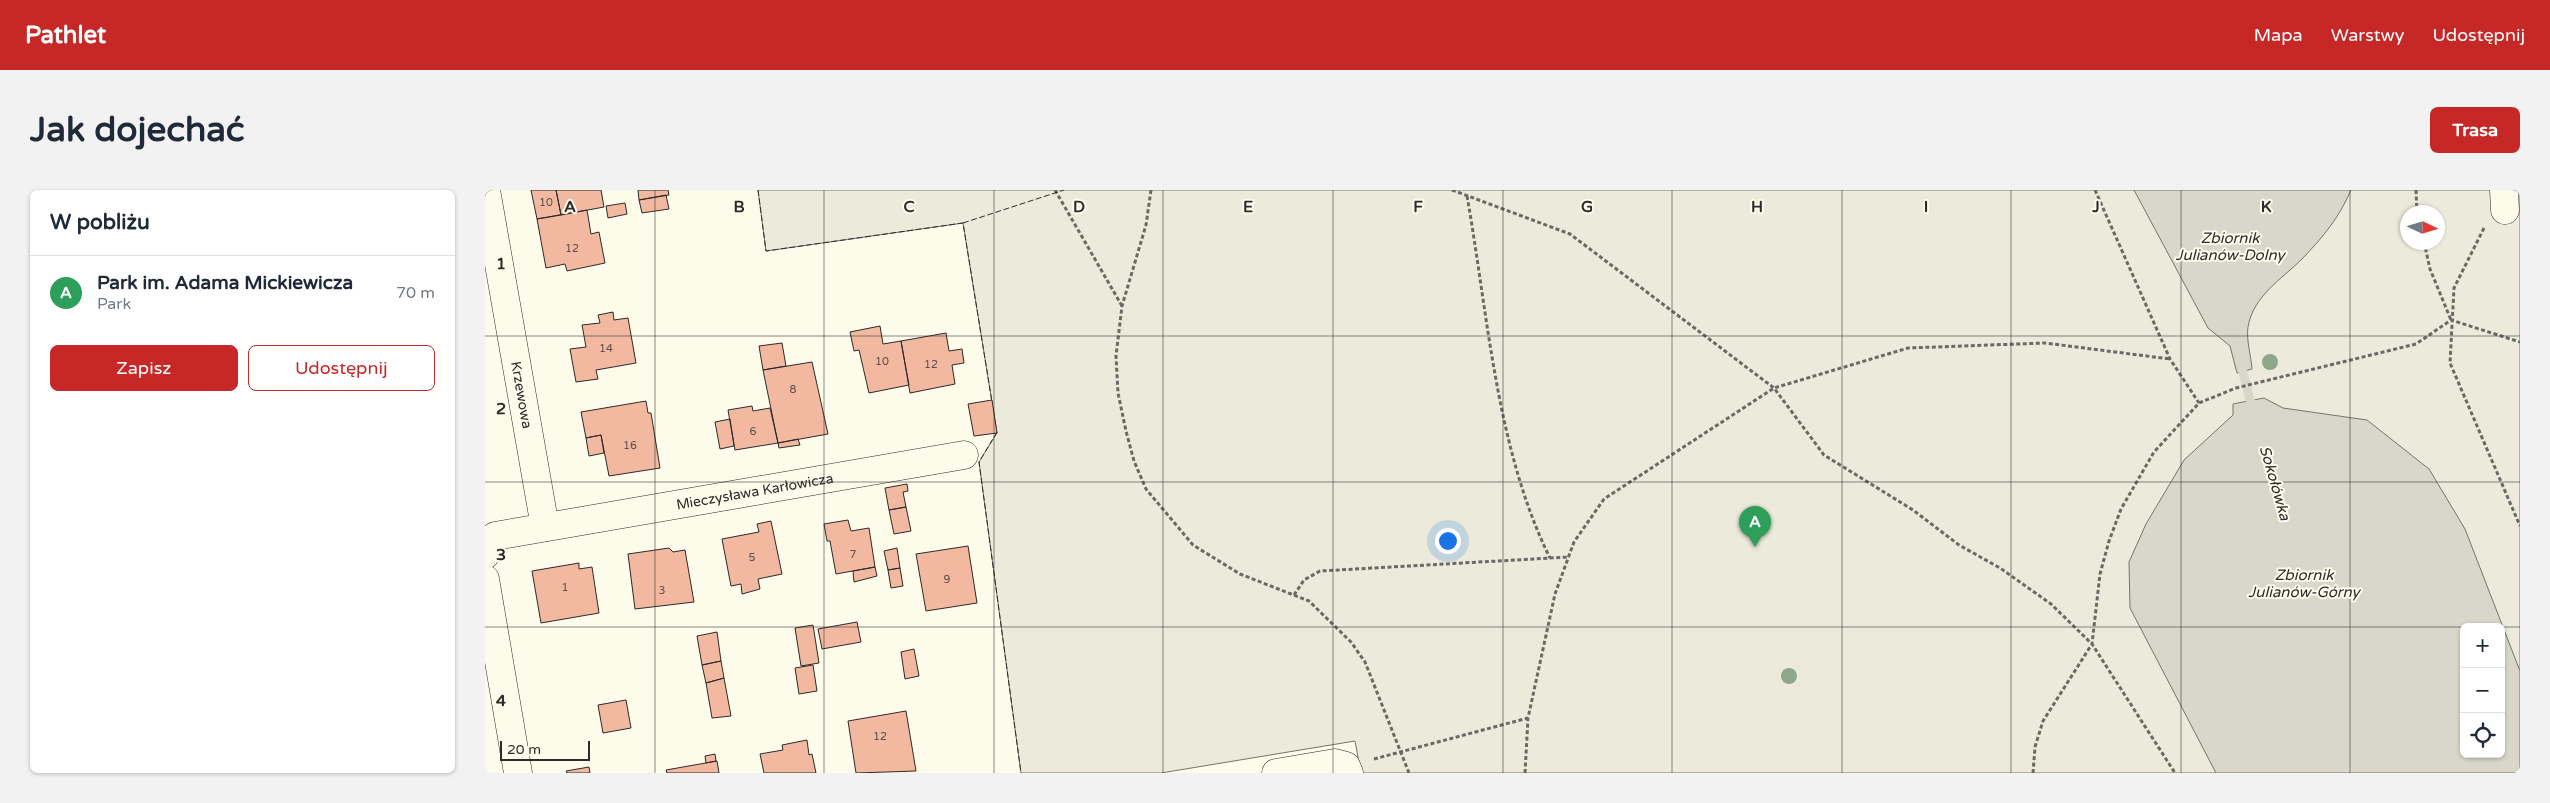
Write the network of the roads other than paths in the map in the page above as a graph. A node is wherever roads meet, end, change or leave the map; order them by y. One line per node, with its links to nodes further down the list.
1 (486, 190): 3 (street, Krzewowa)
2 (964, 455): 3 (street, Mieczysława Karłowicza)
3 (545, 527): 4 (street)
4 (485, 555)
5 (485, 579): 7 (street)
6 (1347, 769): 8 (street)
7 (518, 773)
8 (1277, 773)

